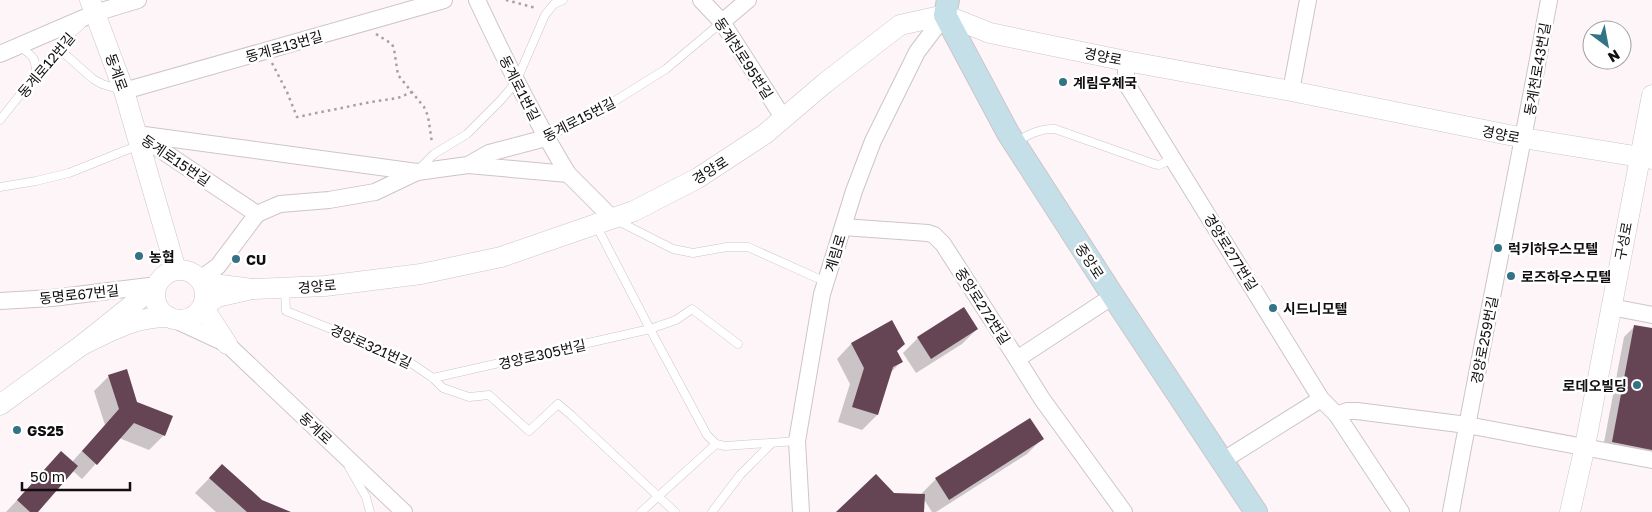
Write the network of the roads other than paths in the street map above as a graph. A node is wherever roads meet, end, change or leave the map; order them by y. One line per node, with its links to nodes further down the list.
1 (138, 0): 9 (street)
2 (444, 0): 18 (street, 동계로13번길)
3 (477, 0): 17 (street, 동계로1번길)
4 (563, 0): 17 (lane)
5 (701, 0): 11 (street, 동계천로95번길)
6 (748, 0): 11 (street)
7 (1308, 0): 19 (street)
8 (1549, 0): 24 (street, 동계천로43번길)
9 (92, 6): 12 (street); 13 (lane, 동계로12번길); 18 (street, 동계로)
10 (946, 8): 15 (street, 경양로); 21 (street, 경양로); 26 (main road, 중앙로); 35 (street, 계림로)
11 (722, 22): 21 (street, 동계천로95번길); 23 (lane, 동계로15번길)
12 (18, 46): 14 (street); 16 (lane)
13 (58, 48): 16 (lane, 동계로12번길); 18 (lane)
14 (0, 54)
15 (1126, 61): 19 (street, 경양로); 28 (street, 경양로277번길)
16 (36, 75): 22 (lane, 동계로12번길)
17 (516, 82): 23 (street, 동계로1번길); 30 (lane, 동계로15번길)
18 (124, 91): 25 (street, 동계로)
19 (1291, 91): 24 (street, 경양로)
20 (1652, 95): 27 (street, 구성로)
21 (784, 119): 34 (street, 경양로)
22 (0, 120)
23 (546, 138): 29 (street, 동계로15번길); 31 (street, 동계로1번길)
24 (1524, 138): 27 (street, 경양로); 57 (street, 경양로259번길)
25 (139, 140): 30 (street, 동계로15번길); 32 (lane); 33 (street, 동계로15번길); 36 (street, 동계로)
26 (1014, 142): 28 (lane); 42 (main road, 중앙로)
27 (1646, 158): 45 (street, 구성로)
28 (1172, 159): 54 (street, 경양로277번길)
29 (468, 165): 30 (street, 동계로15번길); 31 (street)
30 (416, 172): 33 (street, 동계로15번길)
31 (568, 174): 34 (street, 동계로1번길)
32 (0, 187)
33 (257, 214): 37 (street)
34 (605, 222): 38 (lane); 40 (street, 경양로); 48 (lane)
35 (843, 227): 38 (street, 계림로); 52 (street, 중앙로272번길)
36 (176, 270): 37 (street); 39 (street)
37 (200, 279): 41 (street); 44 (street)
38 (826, 282): 58 (street, 계림로)
39 (157, 285): 43 (street, 동명로67번길); 47 (street); 51 (street)
40 (285, 288): 41 (street, 경양로); 53 (lane, 경양로321번길)
41 (252, 289): 44 (street)
42 (1113, 296): 52 (street, 중앙로272번길); 64 (main road, 중앙로)
43 (0, 302)
44 (203, 306): 47 (street); 49 (street)
45 (1611, 307): 46 (street); 61 (street, 구성로)
46 (1652, 315)
47 (171, 318): 49 (street, 동계로); 51 (street)
48 (650, 329): 50 (lane, 경양로305번길); 53 (lane, 경양로305번길); 59 (lane)
49 (227, 344): 62 (street, 동계로)
50 (738, 344)
51 (82, 345): 55 (street)
52 (1017, 359): 72 (street)
53 (433, 378): 65 (lane, 경양로321번길)
54 (1321, 399): 56 (street, 경양로277번길); 64 (street)
55 (0, 406)
56 (1337, 415): 57 (street); 74 (street, 경양로277번길)
57 (1467, 425): 61 (street); 75 (street, 경양로259번길)
58 (797, 441): 60 (lane); 71 (street, 계림로)
59 (716, 444): 60 (lane); 65 (lane)
60 (772, 444): 70 (lane)
61 (1585, 446): 63 (street); 76 (street, 구성로)
62 (339, 450): 66 (lane); 67 (street, 동계로)
63 (1652, 460)
64 (1222, 461): 73 (main road, 중앙로)
65 (657, 496): 68 (lane); 69 (lane, 경양로321번길)
66 (370, 512)
67 (404, 512)
68 (641, 512)
69 (675, 512)
70 (712, 512)
71 (801, 512)
72 (1124, 512)
73 (1256, 512)
74 (1401, 512)
75 (1451, 512)
76 (1570, 512)

